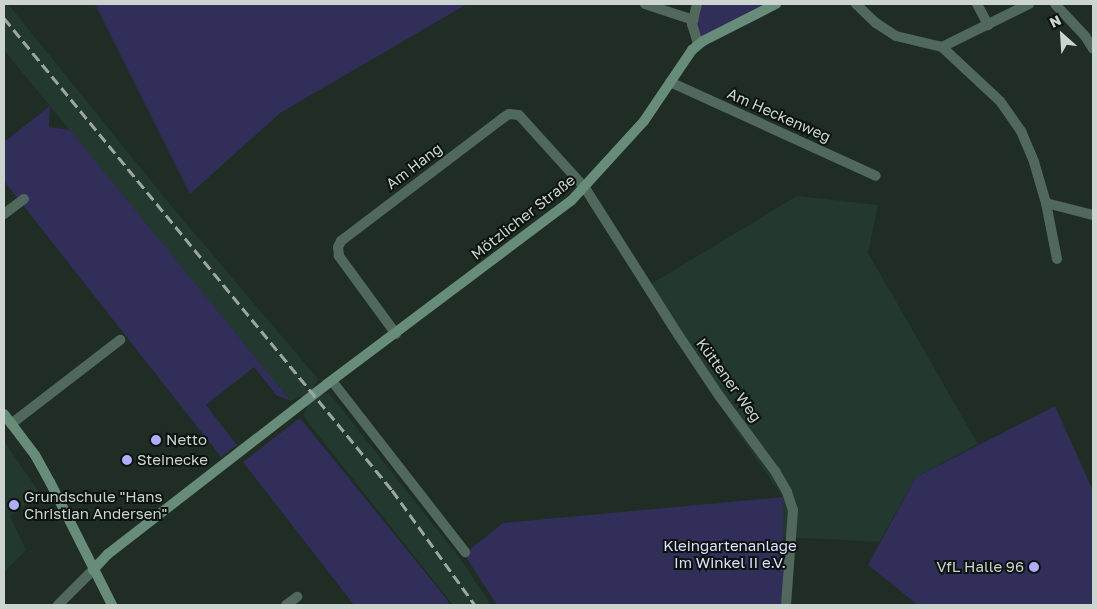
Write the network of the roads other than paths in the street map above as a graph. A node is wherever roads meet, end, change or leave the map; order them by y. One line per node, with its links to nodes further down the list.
1 (646, 4): 8 (street)
2 (697, 4): 8 (street)
3 (776, 4): 10 (street)
4 (856, 4): 11 (street)
5 (977, 4): 9 (street)
6 (1029, 4): 9 (street)
7 (1055, 4): 12 (street)
8 (693, 20): 10 (street)
9 (988, 25): 11 (street)
10 (698, 44): 13 (street, Mötzlicher Straße)
11 (942, 47): 17 (street)
12 (1093, 49)
13 (670, 82): 14 (street, Am Heckenweg); 15 (street, Mötzlicher Straße)
14 (876, 176)
15 (585, 188): 21 (street, Mötzlicher Straße); 21 (street, Am Hang); 32 (street, Küttener Weg)
16 (24, 199): 18 (street)
17 (1046, 203): 19 (street); 20 (street)
18 (4, 214)
19 (1093, 215)
20 (1057, 259)
21 (396, 334): 23 (street, Mötzlicher Straße)
22 (120, 340): 25 (street)
23 (332, 381): 26 (street); 27 (street, Mötzlicher Straße)
24 (4, 414): 25 (street)
25 (11, 424): 27 (street)
26 (465, 552)
27 (93, 570): 29 (street, Mötzlicher Straße); 30 (street)
28 (297, 597): 31 (street)
29 (58, 605)
30 (112, 605)
31 (286, 605)
32 (786, 605)

